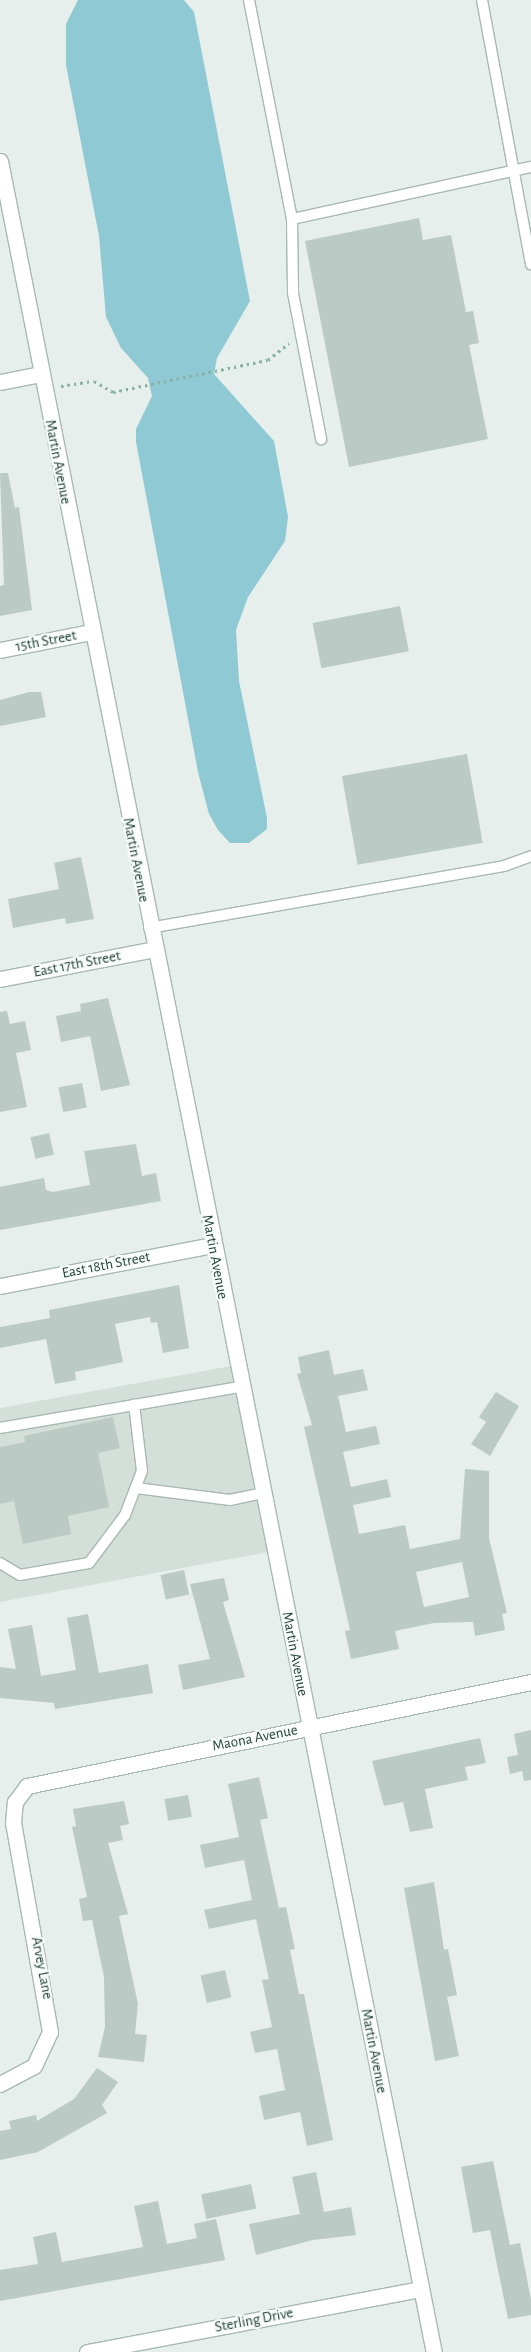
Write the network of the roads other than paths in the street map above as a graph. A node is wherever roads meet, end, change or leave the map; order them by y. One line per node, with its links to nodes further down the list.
1 (249, 0): 6 (lane)
2 (482, 0): 5 (lane)
3 (0, 161): 8 (street, Martin Avenue)
4 (531, 167): 5 (lane)
5 (514, 171): 6 (lane); 7 (lane)
6 (292, 219): 10 (lane)
7 (531, 265)
8 (41, 374): 9 (street); 11 (street, Martin Avenue)
9 (0, 382)
10 (321, 439)
11 (91, 632): 12 (street, 15th Street); 14 (street, Martin Avenue)
12 (0, 650)
13 (531, 856): 14 (lane)
14 (150, 928): 15 (street, Martin Avenue)
15 (154, 949): 16 (street, East 17th Street); 17 (street, Martin Avenue)
16 (0, 979)
17 (213, 1245): 18 (street, East 18th Street); 19 (street, Martin Avenue)
18 (0, 1286)
19 (242, 1387): 20 (lane); 23 (street, Martin Avenue)
20 (134, 1404): 21 (lane); 22 (lane)
21 (0, 1428)
22 (136, 1488): 23 (lane); 24 (lane)
23 (262, 1493): 26 (street, Martin Avenue)
24 (0, 1563)
25 (531, 1682): 26 (street, Maona Avenue)
26 (309, 1727): 27 (street, Maona Avenue); 29 (street, Martin Avenue)
27 (14, 1829): 28 (street, Arvey Lane)
28 (0, 2084)
29 (421, 2289): 30 (street, Sterling Drive); 31 (street, Martin Avenue)
30 (88, 2352)
31 (434, 2352)

